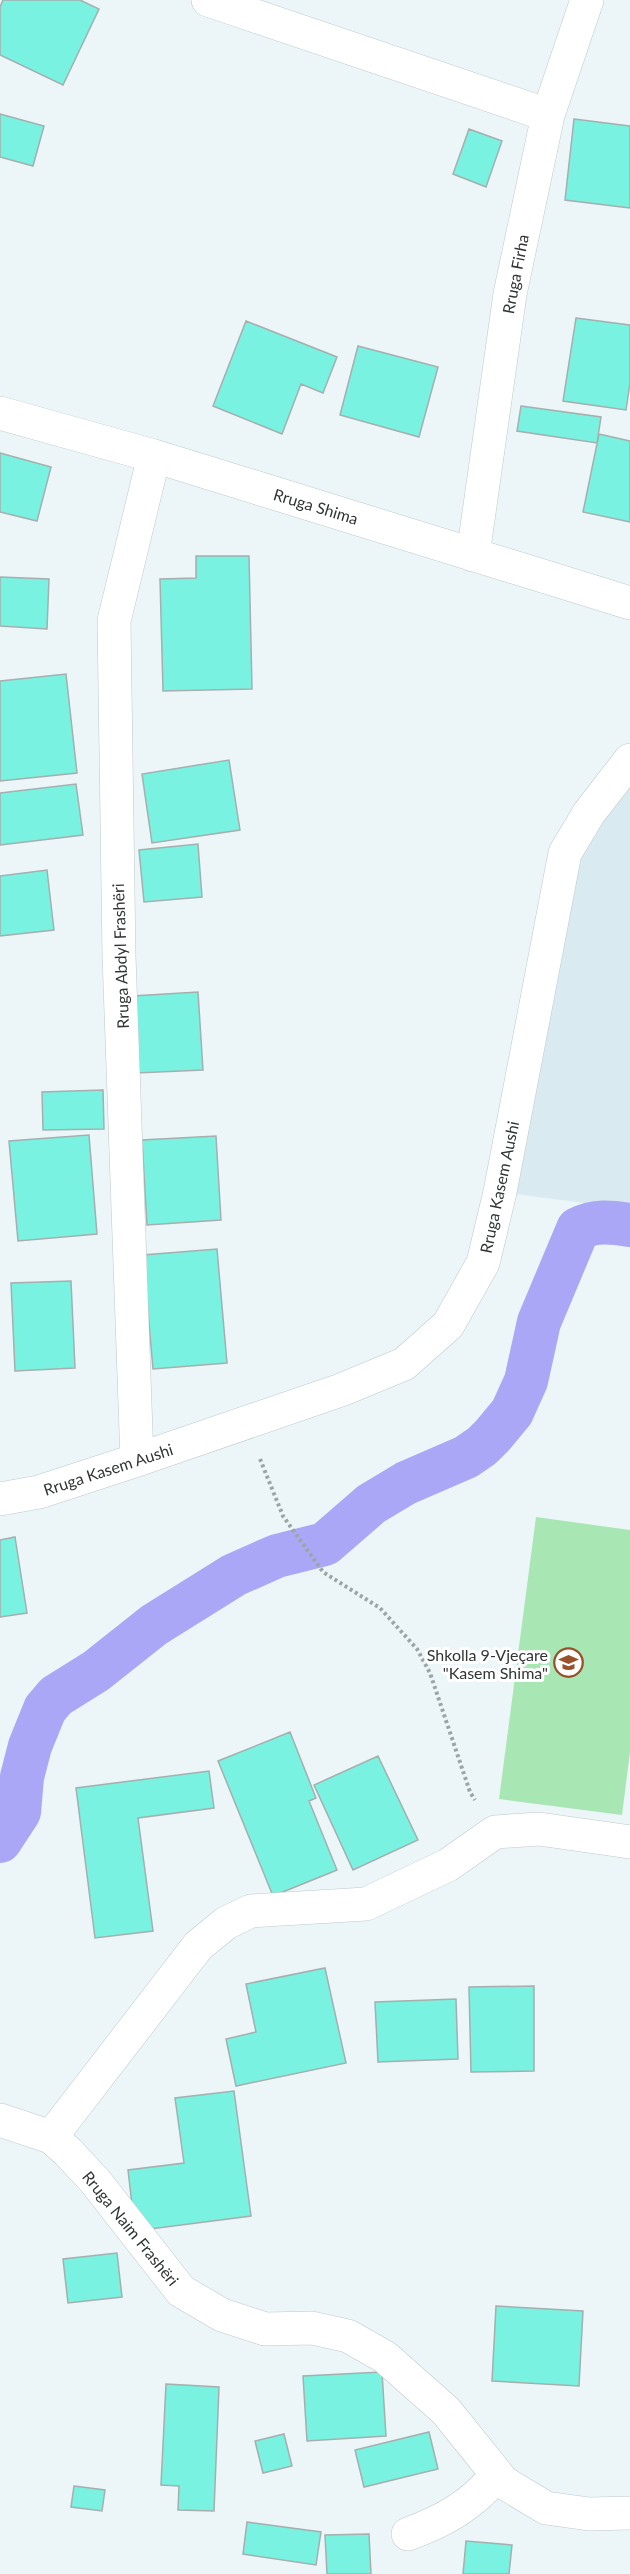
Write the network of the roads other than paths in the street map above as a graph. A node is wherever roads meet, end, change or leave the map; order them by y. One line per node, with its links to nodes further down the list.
1 (208, 0): 3 (street)
2 (586, 0): 3 (street, Rruga Firha)
3 (548, 115): 6 (street, Rruga Firha)
4 (0, 413): 5 (street, Rruga Shima)
5 (154, 456): 6 (street, Rruga Shima); 9 (street, Rruga Abdyl Frashëri)
6 (474, 555): 7 (street, Rruga Shima)
7 (630, 603)
8 (630, 759): 9 (street, Rruga Kasem Aushi)
9 (137, 1460): 10 (street, Rruga Kasem Aushi)
10 (0, 1498)
11 (630, 1842): 13 (street)
12 (0, 2120): 13 (street, Rruga Naim Frashëri)
13 (51, 2137): 14 (street, Rruga Naim Frashëri)
14 (497, 2475): 15 (street, Rruga Naim Frashëri); 16 (street)
15 (630, 2513)
16 (408, 2534)

